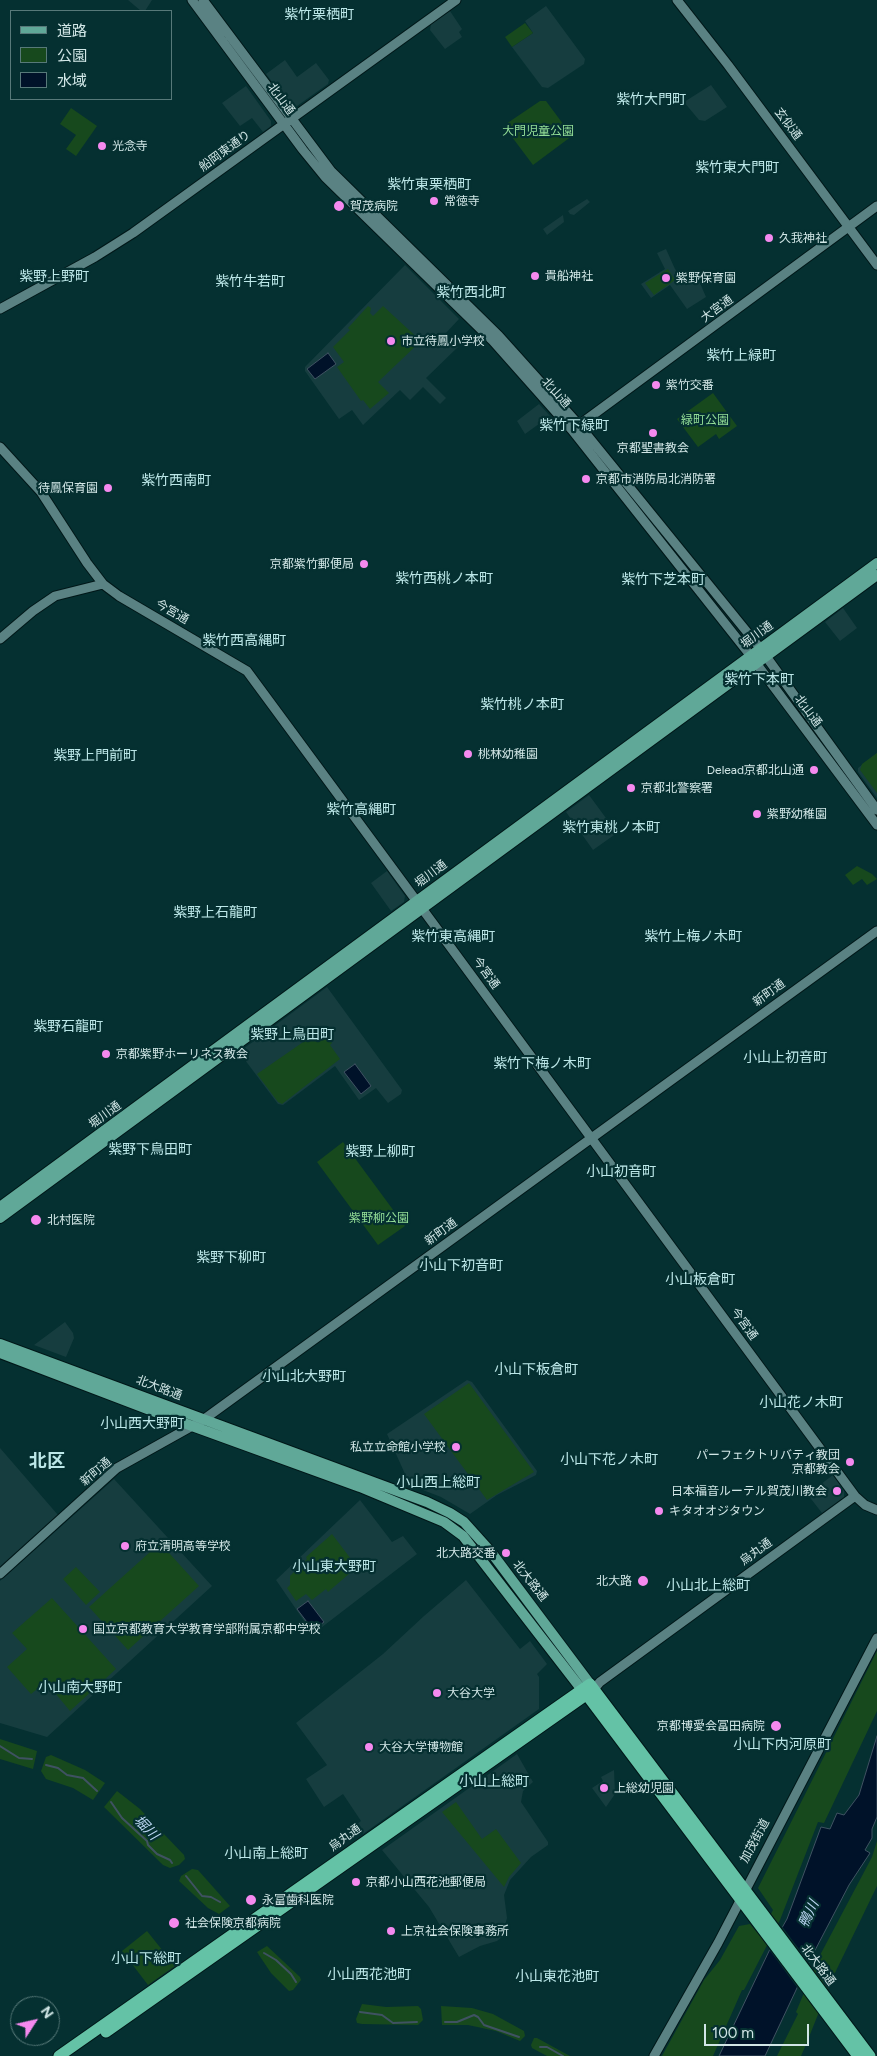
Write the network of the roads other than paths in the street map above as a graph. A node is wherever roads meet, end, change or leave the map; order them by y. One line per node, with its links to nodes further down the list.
1 (192, 0): 5 (street, 北山通)
2 (203, 0): 5 (street, 北山通)
3 (456, 0): 6 (street, 船岡東通り)
4 (677, 0): 8 (street, 玄似通)
5 (229, 42): 6 (street, 北山通)
6 (287, 122): 10 (street, 船岡東通り); 11 (street, 北山通)
7 (877, 206): 8 (street, 大宮通)
8 (849, 227): 9 (street, 玄似通); 11 (street, 大宮通)
9 (877, 264)
10 (0, 309)
11 (576, 428): 15 (street, 北山通); 16 (street, 北山通)
12 (0, 447): 17 (street, 今宮通)
13 (877, 563): 19 (main road, 堀川通)
14 (877, 574): 19 (main road, 堀川通)
15 (700, 575): 16 (street); 19 (street, 北山通)
16 (691, 581): 20 (street, 北山通)
17 (103, 584): 18 (street); 23 (street, 今宮通)
18 (0, 639)
19 (763, 652): 20 (main road, 堀川通); 21 (street, 北山通)
20 (753, 659): 22 (street, 北山通); 23 (main road, 堀川通)
21 (877, 810)
22 (877, 825)
23 (420, 904): 25 (street, 今宮通); 26 (main road, 堀川通); 27 (main road, 堀川通)
24 (877, 931): 25 (street, 新町通)
25 (591, 1138): 30 (street, 新町通); 32 (street, 今宮通)
26 (0, 1207)
27 (0, 1218)
28 (0, 1344): 30 (main road, 北大路通)
29 (0, 1354): 31 (main road, 北大路通)
30 (203, 1420): 31 (street, 新町通); 36 (main road, 北大路通)
31 (192, 1426): 34 (street, 新町通); 36 (main road, 北大路通)
32 (855, 1496): 33 (street, 今宮通); 36 (street, 烏丸通)
33 (877, 1510)
34 (0, 1574)
35 (877, 1638): 37 (street, 加茂街道)
36 (591, 1688): 37 (highway, 北大路通); 39 (highway, 烏丸通); 40 (highway, 烏丸通)
37 (742, 1895): 38 (highway, 北大路通); 41 (street, 加茂街道)
38 (824, 2003): 42 (highway, 北大路通); 43 (highway, 北大路通)
39 (59, 2056)
40 (72, 2056)
41 (654, 2056)
42 (858, 2056)
43 (870, 2056)

